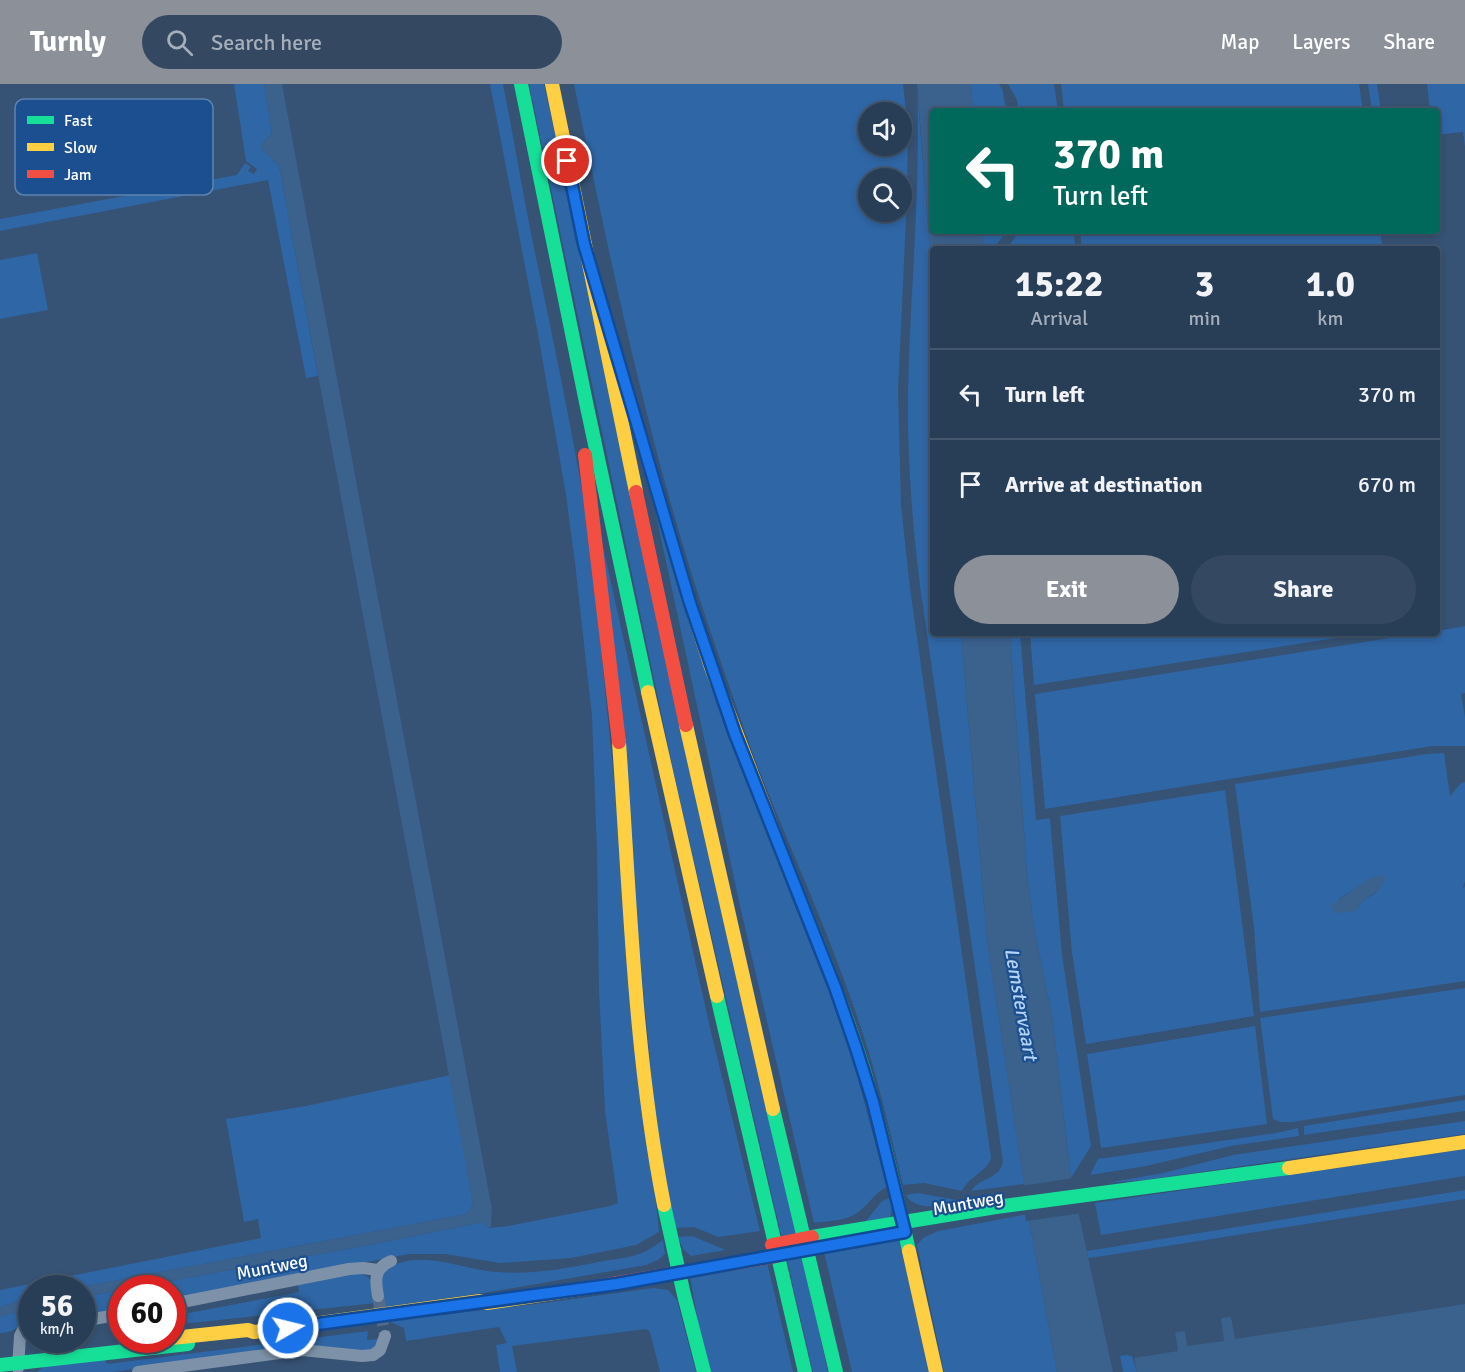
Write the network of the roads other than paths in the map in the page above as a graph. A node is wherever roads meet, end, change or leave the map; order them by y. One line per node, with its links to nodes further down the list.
1 (521, 84): 4 (main road)
2 (552, 84): 3 (main road)
3 (584, 244): 6 (main road); 22 (main road)
4 (578, 367): 8 (main road); 21 (main road)
5 (1465, 1142): 6 (main road, Muntweg)
6 (904, 1227): 8 (main road, Muntweg, bridge); 23 (main road)
7 (391, 1261): 9 (street)
8 (676, 1268): 12 (main road, Muntweg); 20 (main road)
9 (378, 1270): 10 (street); 11 (street, Muntweg)
10 (378, 1296)
11 (186, 1301)
12 (254, 1332): 14 (main road, Muntweg); 18 (main road, Muntweg)
13 (385, 1336): 19 (street)
14 (186, 1337)
15 (108, 1350): 18 (main road, Muntweg)
16 (0, 1355): 18 (main road, Muntweg)
17 (0, 1365): 18 (main road, Muntweg)
18 (23, 1365)
19 (138, 1372)
20 (704, 1372)
21 (804, 1372)
22 (836, 1372)
23 (936, 1372)

